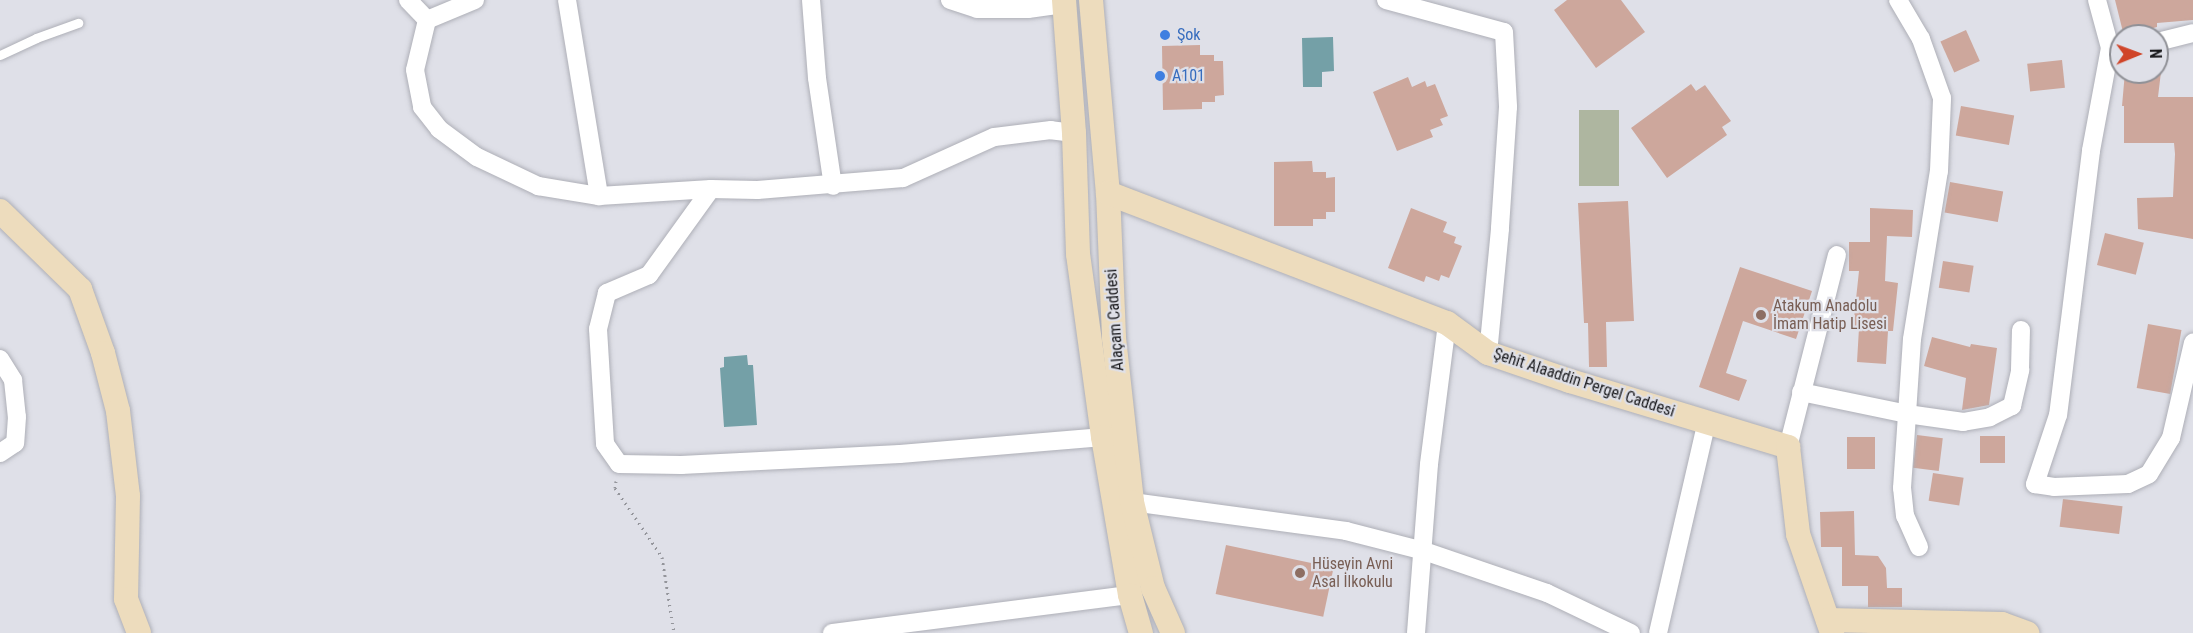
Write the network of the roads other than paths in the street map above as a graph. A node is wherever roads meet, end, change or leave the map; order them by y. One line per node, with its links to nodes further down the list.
1 (408, 0): 11 (street)
2 (475, 0): 11 (street)
3 (567, 0): 22 (street)
4 (811, 0): 19 (street)
5 (950, 0): 10 (street)
6 (1091, 0): 21 (street, Alaçam Caddesi)
7 (1386, 0): 28 (street)
8 (1898, 0): 31 (street)
9 (2097, 0): 13 (street)
10 (1064, 2): 18 (street, Alaçam Caddesi)
11 (427, 20): 22 (street)
12 (78, 23): 16 (lane)
13 (2109, 30)
14 (2193, 33): 15 (street)
15 (2169, 39)
16 (0, 55)
17 (2109, 80): 27 (street)
18 (1074, 133): 19 (street); 33 (street, Alaçam Caddesi)
19 (833, 186): 20 (street)
20 (711, 189): 22 (street); 33 (street)
21 (1108, 193): 25 (street, Şehit Alaaddin Pergel Caddesi); 36 (street, Alaçam Caddesi)
22 (599, 196)
23 (0, 211): 42 (street)
24 (1837, 255): 30 (street)
25 (1447, 323): 28 (street, Şehit Alaaddin Pergel Caddesi); 38 (street)
26 (2021, 330): 31 (street)
27 (2193, 343)
28 (1488, 353): 32 (street, Şehit Alaaddin Pergel Caddesi)
29 (0, 359): 35 (street)
30 (1801, 392): 31 (street); 34 (street)
31 (1907, 414): 37 (street)
32 (1707, 421): 34 (street, Şehit Alaaddin Pergel Caddesi); 48 (street)
33 (1103, 437): 39 (street, Alaçam Caddesi)
34 (1788, 447): 40 (street)
35 (0, 453)
36 (1132, 502): 38 (street); 45 (street, Alaçam Caddesi)
37 (1919, 547)
38 (1424, 551): 46 (street); 47 (street)
39 (1130, 595): 41 (street); 44 (street, Alaçam Caddesi)
40 (1830, 626): 49 (street)
41 (944, 627): 43 (street)
42 (139, 633)
43 (832, 633)
44 (1141, 633)
45 (1173, 633)
46 (1416, 633)
47 (1631, 633)
48 (1658, 633)
49 (2027, 633)

